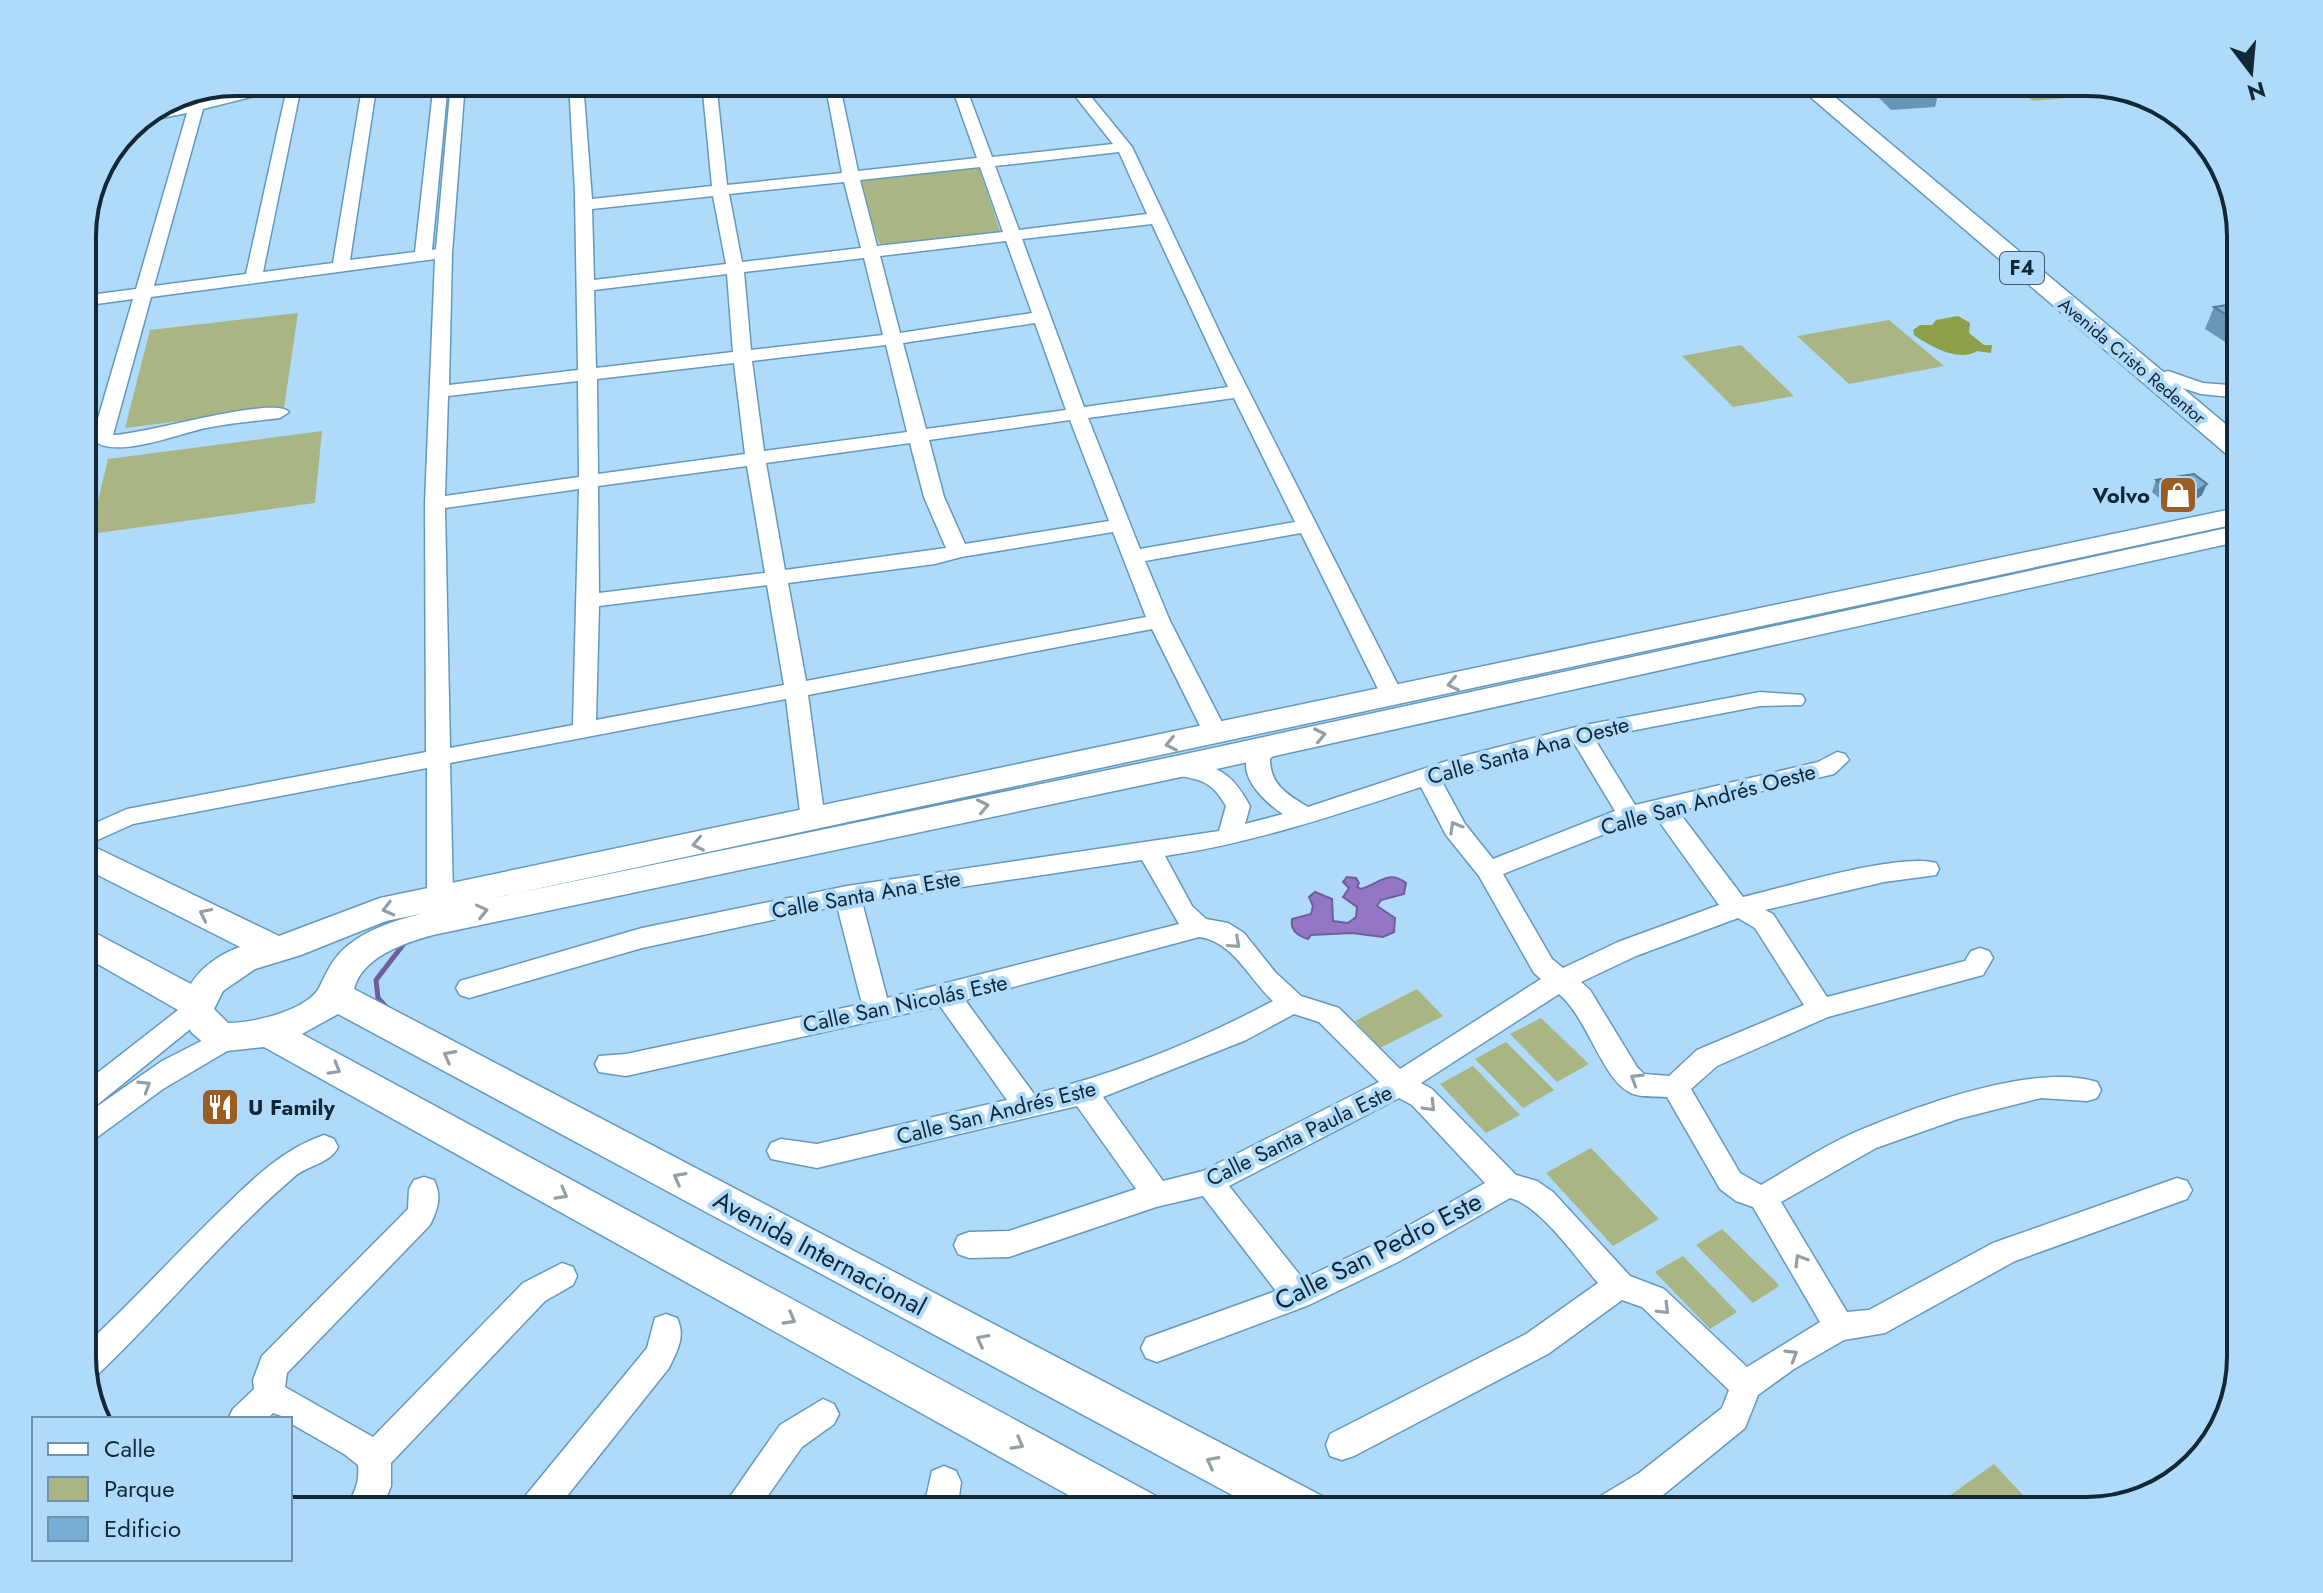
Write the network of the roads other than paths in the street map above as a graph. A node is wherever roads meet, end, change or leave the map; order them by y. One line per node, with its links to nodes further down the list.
1 (239, 96): 13 (street)
2 (290, 96): 27 (street)
3 (368, 96): 25 (street)
4 (440, 96): 24 (street)
5 (457, 96): 23 (street)
6 (576, 96): 19 (street)
7 (710, 96): 18 (street)
8 (835, 96): 17 (street)
9 (962, 96): 16 (street)
10 (1082, 96): 15 (street)
11 (1821, 96): 43 (highway, Avenida Cristo Redentor / F4)
12 (1835, 96): 35 (highway, Avenida Cristo Redentor / F4)
13 (196, 107): 14 (street); 29 (street)
14 (170, 113)
15 (1124, 147): 16 (street); 20 (street)
16 (986, 162): 17 (street); 21 (street)
17 (851, 177): 18 (street); 22 (street)
18 (720, 190): 19 (street); 26 (street)
19 (584, 205): 28 (street)
20 (1159, 218): 21 (street); 36 (street)
21 (1014, 236): 22 (street); 31 (street)
22 (872, 251): 26 (street); 32 (street)
23 (444, 253): 24 (street); 38 (street)
24 (423, 254): 25 (street)
25 (341, 264): 27 (street)
26 (735, 268): 28 (street); 33 (street)
27 (254, 276): 29 (street)
28 (585, 286): 34 (street)
29 (141, 293): 30 (street); 39 (street)
30 (96, 299)
31 (1042, 317): 32 (street); 40 (street)
32 (894, 339): 33 (street); 42 (street)
33 (742, 357): 34 (street); 44 (street)
34 (589, 374): 38 (street); 45 (street)
35 (2168, 377): 37 (street); 41 (highway, Avenida Cristo Redentor / F4)
36 (1241, 391): 40 (street); 49 (street)
37 (2227, 391)
38 (437, 392): 46 (street)
39 (280, 412)
40 (1077, 414): 42 (street); 48 (street)
41 (2227, 426)
42 (918, 435): 44 (street); 51 (street)
43 (2227, 440)
44 (755, 457): 45 (street); 53 (street)
45 (591, 484): 46 (street); 54 (street)
46 (435, 503): 64 (street)
47 (2227, 518): 56 (main road)
48 (1121, 525): 51 (street); 52 (street)
49 (1306, 526): 52 (street); 59 (street)
50 (2227, 536): 56 (main road)
51 (958, 551): 53 (street)
52 (1133, 557): 55 (street)
53 (778, 577): 54 (street); 57 (street)
54 (590, 601): 60 (street)
55 (1159, 621): 57 (street); 61 (street)
56 (1786, 623): 59 (main road)
57 (796, 690): 60 (street); 72 (street)
58 (1794, 700): 62 (street, Calle Santa Ana Oeste)
59 (1381, 707): 61 (main road); 63 (main road, one-way to 59)
60 (584, 732): 64 (street)
61 (1216, 734): 68 (main road, one-way to 68)
62 (1580, 734): 67 (street, Calle Santa Ana Oeste); 70 (street)
63 (1270, 746): 66 (main road); 71 (street)
64 (438, 759): 74 (street); 81 (street)
65 (1837, 760): 69 (street, Calle San Andrés Oeste)
66 (1176, 767): 68 (main road); 75 (street)
67 (1427, 776): 71 (street, Calle Santa Ana Oeste); 79 (street, one-way to 67)
68 (1068, 777): 72 (main road); 88 (main road, one-way to 68)
69 (1663, 808): 70 (street, Calle San Andrés Oeste); 82 (street)
70 (1629, 815): 79 (street, Calle San Andrés Oeste)
71 (1305, 817): 73 (street, Calle Santa Ana Oeste)
72 (813, 820): 81 (main road, one-way to 81)
73 (1268, 826): 75 (street, Calle Santa Ana Este)
74 (96, 832)
75 (1230, 836): 76 (street, Calle Santa Ana Este)
76 (1149, 850): 80 (street, Calle Santa Ana Este); 83 (street)
77 (96, 860): 85 (main road, one-way to 77)
78 (1927, 869): 82 (street, Calle Santa Paula Este)
79 (1488, 870): 87 (street)
80 (847, 895): 89 (street, Calle Santa Ana Este); 93 (street)
81 (440, 897): 85 (main road, one-way to 85)
82 (1743, 906): 87 (street, Calle Santa Paula Este); 94 (street)
83 (1199, 928): 90 (street, Calle San Nicolás Este); 91 (street, one-way to 91)
84 (96, 947): 92 (main road)
85 (282, 947): 88 (main road); 92 (main road)
86 (1980, 958): 94 (street)
87 (1559, 981): 97 (street, Calle Santa Paula Este); 98 (street, one-way to 87)
88 (337, 986): 95 (main road); 130 (main road, Avenida Internacional, one-way to 88)
89 (469, 988)
90 (947, 996): 93 (street, Calle San Nicolás Este); 102 (street)
91 (1292, 1003): 97 (street); 101 (street, Calle San Andrés Este)
92 (197, 1007): 95 (main road); 99 (street)
93 (877, 1009): 96 (street, Calle San Nicolás Este)
94 (1821, 1009): 98 (street)
95 (248, 1034): 103 (street, one-way to 95); 129 (main road, one-way to 129)
96 (609, 1064)
97 (1399, 1085): 106 (street, Calle Santa Paula Este); 107 (street, one-way to 107)
98 (1675, 1087): 111 (street)
99 (96, 1090)
100 (2087, 1090): 111 (street)
101 (1084, 1093): 102 (street, Calle San Andrés Este); 110 (street)
102 (1028, 1107): 105 (street, Calle San Andrés Este)
103 (96, 1122)
104 (324, 1147): 119 (street)
105 (781, 1151)
106 (1209, 1182): 110 (street, Calle Santa Paula Este); 115 (street)
107 (1507, 1185): 114 (street); 115 (street, Calle San Pedro Este)
108 (424, 1189): 121 (street)
109 (2177, 1190): 116 (street)
110 (1156, 1195): 112 (street, Calle Santa Paula Este)
111 (1763, 1198): 116 (street, one-way to 111)
112 (969, 1245)
113 (562, 1276): 125 (street)
114 (1619, 1285): 120 (street, one-way to 120); 124 (street)
115 (1298, 1296): 118 (street, Calle San Pedro Este)
116 (1839, 1327): 120 (street, one-way to 116)
117 (666, 1328): 127 (street)
118 (1157, 1348)
119 (96, 1356)
120 (1746, 1386): 131 (street)
121 (270, 1395): 123 (street); 125 (street)
122 (823, 1414): 128 (street)
123 (246, 1417)
124 (1342, 1445)
125 (374, 1458): 126 (street)
126 (372, 1497)
127 (545, 1497)
128 (747, 1497)
129 (1114, 1497)
130 (1252, 1497)
131 (1629, 1497)

